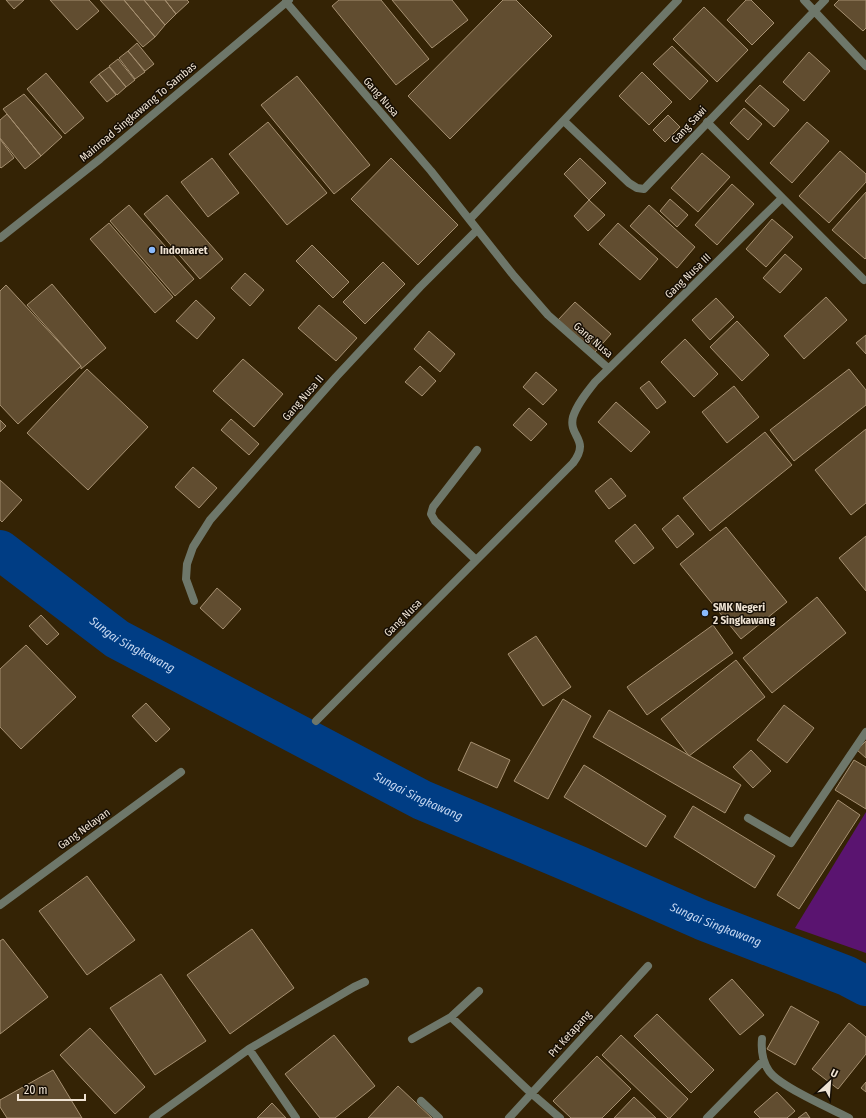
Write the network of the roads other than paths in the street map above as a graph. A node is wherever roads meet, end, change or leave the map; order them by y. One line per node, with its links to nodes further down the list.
1 (678, 0): 7 (street)
2 (804, 0): 5 (street)
3 (825, 0): 5 (street, Gang Sawi)
4 (286, 1): 10 (street, Gang Nusa); 12 (street, Mainroad Singkawang To Sambas)
5 (815, 12): 6 (street); 8 (street, Gang Sawi)
6 (866, 66)
7 (564, 121): 8 (street, Gang Sawi); 10 (street)
8 (707, 122): 9 (street)
9 (782, 198): 13 (street); 14 (street, Gang Nusa III)
10 (470, 219): 11 (street, Gang Nusa)
11 (477, 230): 14 (street, Gang Nusa); 17 (street, Gang Nusa II)
12 (0, 238)
13 (864, 280)
14 (608, 368): 16 (street, Gang Nusa)
15 (476, 450): 16 (street)
16 (476, 560): 18 (street, Gang Nusa)
17 (194, 600)
18 (316, 721)
19 (866, 732): 21 (street)
20 (181, 772): 22 (street, Gang Nelayan)
21 (748, 818)
22 (0, 904)
23 (648, 966): 31 (street, Prt Ketapang)
24 (365, 982): 29 (street)
25 (479, 991): 26 (street)
26 (451, 1017): 28 (street); 31 (street)
27 (762, 1038): 30 (street)
28 (412, 1039)
29 (248, 1049): 33 (street); 34 (street)
30 (764, 1061): 38 (street); 39 (street)
31 (531, 1093): 36 (street, Prt Ketapang); 37 (street)
32 (421, 1101): 35 (street)
33 (153, 1118)
34 (296, 1118)
35 (439, 1118)
36 (509, 1118)
37 (560, 1118)
38 (707, 1118)
39 (849, 1118)

